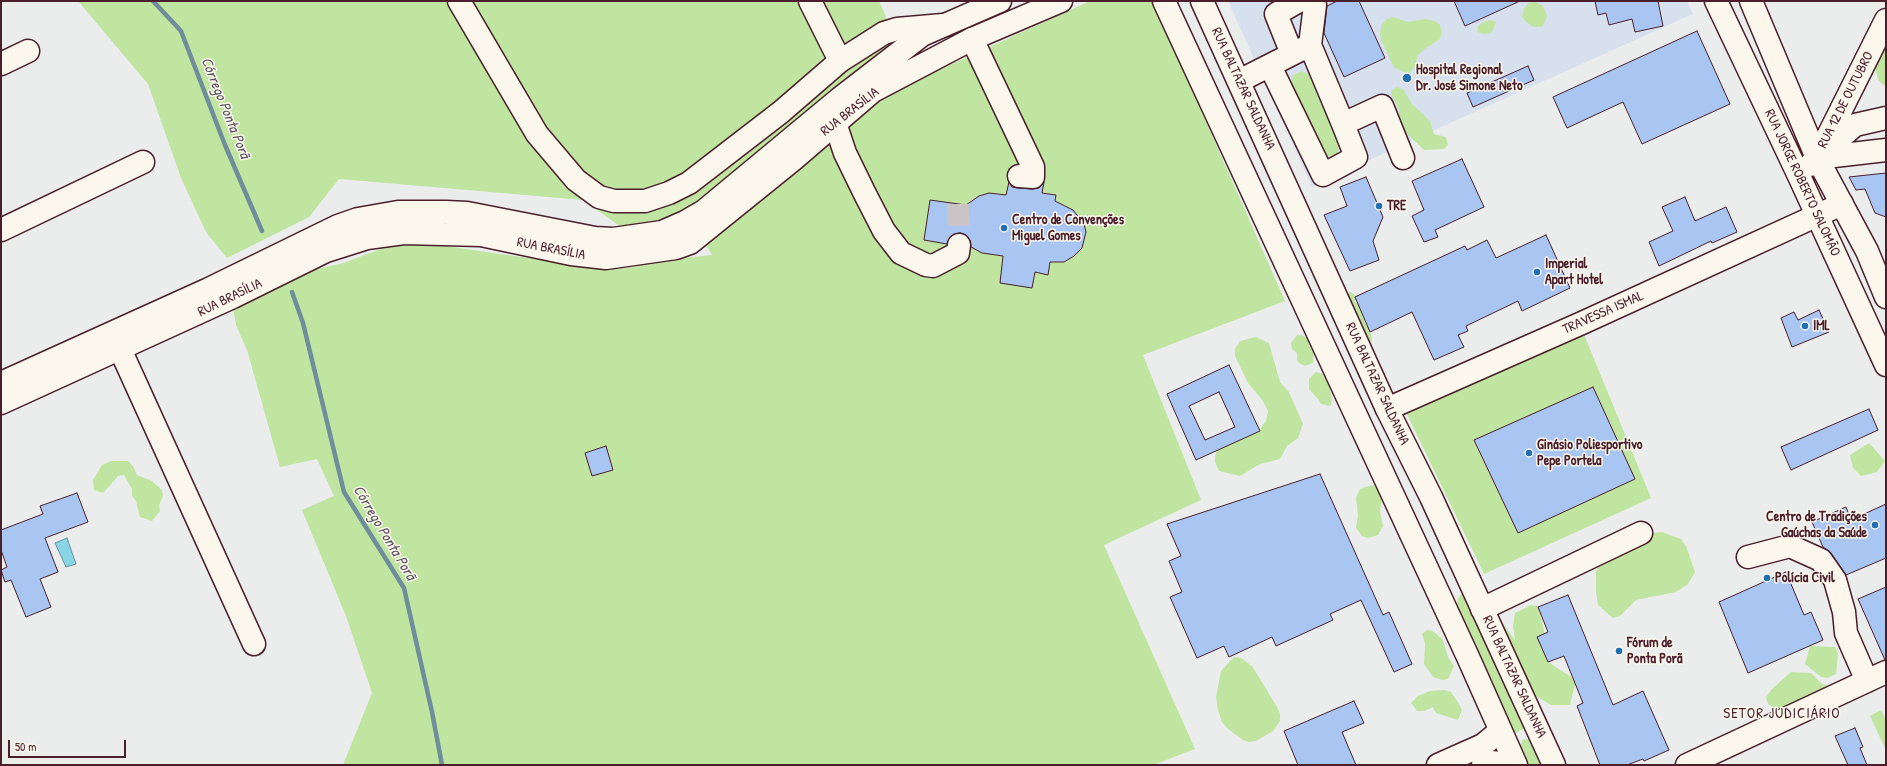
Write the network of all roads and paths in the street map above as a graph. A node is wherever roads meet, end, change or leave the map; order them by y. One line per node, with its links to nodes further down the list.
1 (459, 1): 17 (main road)
2 (810, 1): 17 (main road)
3 (1000, 1): 13 (main road, RUA BRASÍLIA)
4 (1061, 1): 11 (main road, RUA BRASÍLIA)
5 (1164, 1): 29 (main road)
6 (1202, 1): 20 (main road, RUA BALTAZAR SALDANHA)
7 (1299, 1): 15 (main road)
8 (1312, 1): 15 (main road)
9 (1716, 1): 31 (main road, RUA JORGE ROBERTO SALOMÃO)
10 (1751, 1): 27 (main road, RUA JORGE ROBERTO SALOMÃO)
11 (1012, 10): 14 (main road, RUA BRASÍLIA)
12 (1886, 20): 27 (main road, RUA 12 DE OUTUBRO)
13 (947, 25): 17 (main road); 39 (main road, RUA BRASÍLIA)
14 (972, 39): 22 (main road, RUA BRASÍLIA); 30 (main road)
15 (1301, 49): 19 (main road); 23 (main road)
16 (28, 51): 18 (main road)
17 (840, 61)
18 (1, 64)
19 (1270, 66): 20 (main road); 23 (main road)
20 (1239, 81): 25 (main road, RUA BALTAZAR SALDANHA)
21 (1886, 118): 27 (main road)
22 (835, 123): 35 (main road); 37 (main road, RUA BRASÍLIA)
23 (1343, 124): 26 (main road)
24 (1886, 150): 27 (main road)
25 (1274, 156): 29 (main road); 41 (main road, RUA BALTAZAR SALDANHA)
26 (1403, 158)
27 (1817, 158): 31 (main road); 32 (main road, RUA JORGE ROBERTO SALOMÃO)
28 (143, 162): 34 (main road)
29 (1242, 170): 43 (main road)
30 (1019, 176)
31 (1799, 176): 33 (main road, RUA JORGE ROBERTO SALOMÃO)
32 (1842, 204): 33 (main road, TRAVESSA ISMAL); 36 (main road, RUA JORGE ROBERTO SALOMÃO)
33 (1817, 216): 38 (main road, RUA JORGE ROBERTO SALOMÃO); 41 (main road, TRAVESSA ISMAL)
34 (1, 230)
35 (959, 245)
36 (1886, 297)
37 (120, 349): 40 (main road, RUA BRASÍLIA); 47 (main road)
38 (1886, 365)
39 (1, 384)
40 (1, 403)
41 (1387, 409): 42 (main road, RUA BALTAZAR SALDANHA)
42 (1434, 504): 43 (main road); 46 (main road, RUA BALTAZAR SALDANHA)
43 (1401, 515): 50 (main road)
44 (1641, 533): 46 (main road)
45 (1748, 557): 49 (main road)
46 (1482, 609): 54 (main road, RUA BALTAZAR SALDANHA)
47 (254, 644)
48 (1886, 672): 49 (main road)
49 (1866, 681): 55 (main road)
50 (1500, 731): 51 (main road); 53 (main road)
51 (1438, 765)
52 (1483, 765): 53 (main road)
53 (1515, 765)
54 (1554, 765)
55 (1687, 765)

